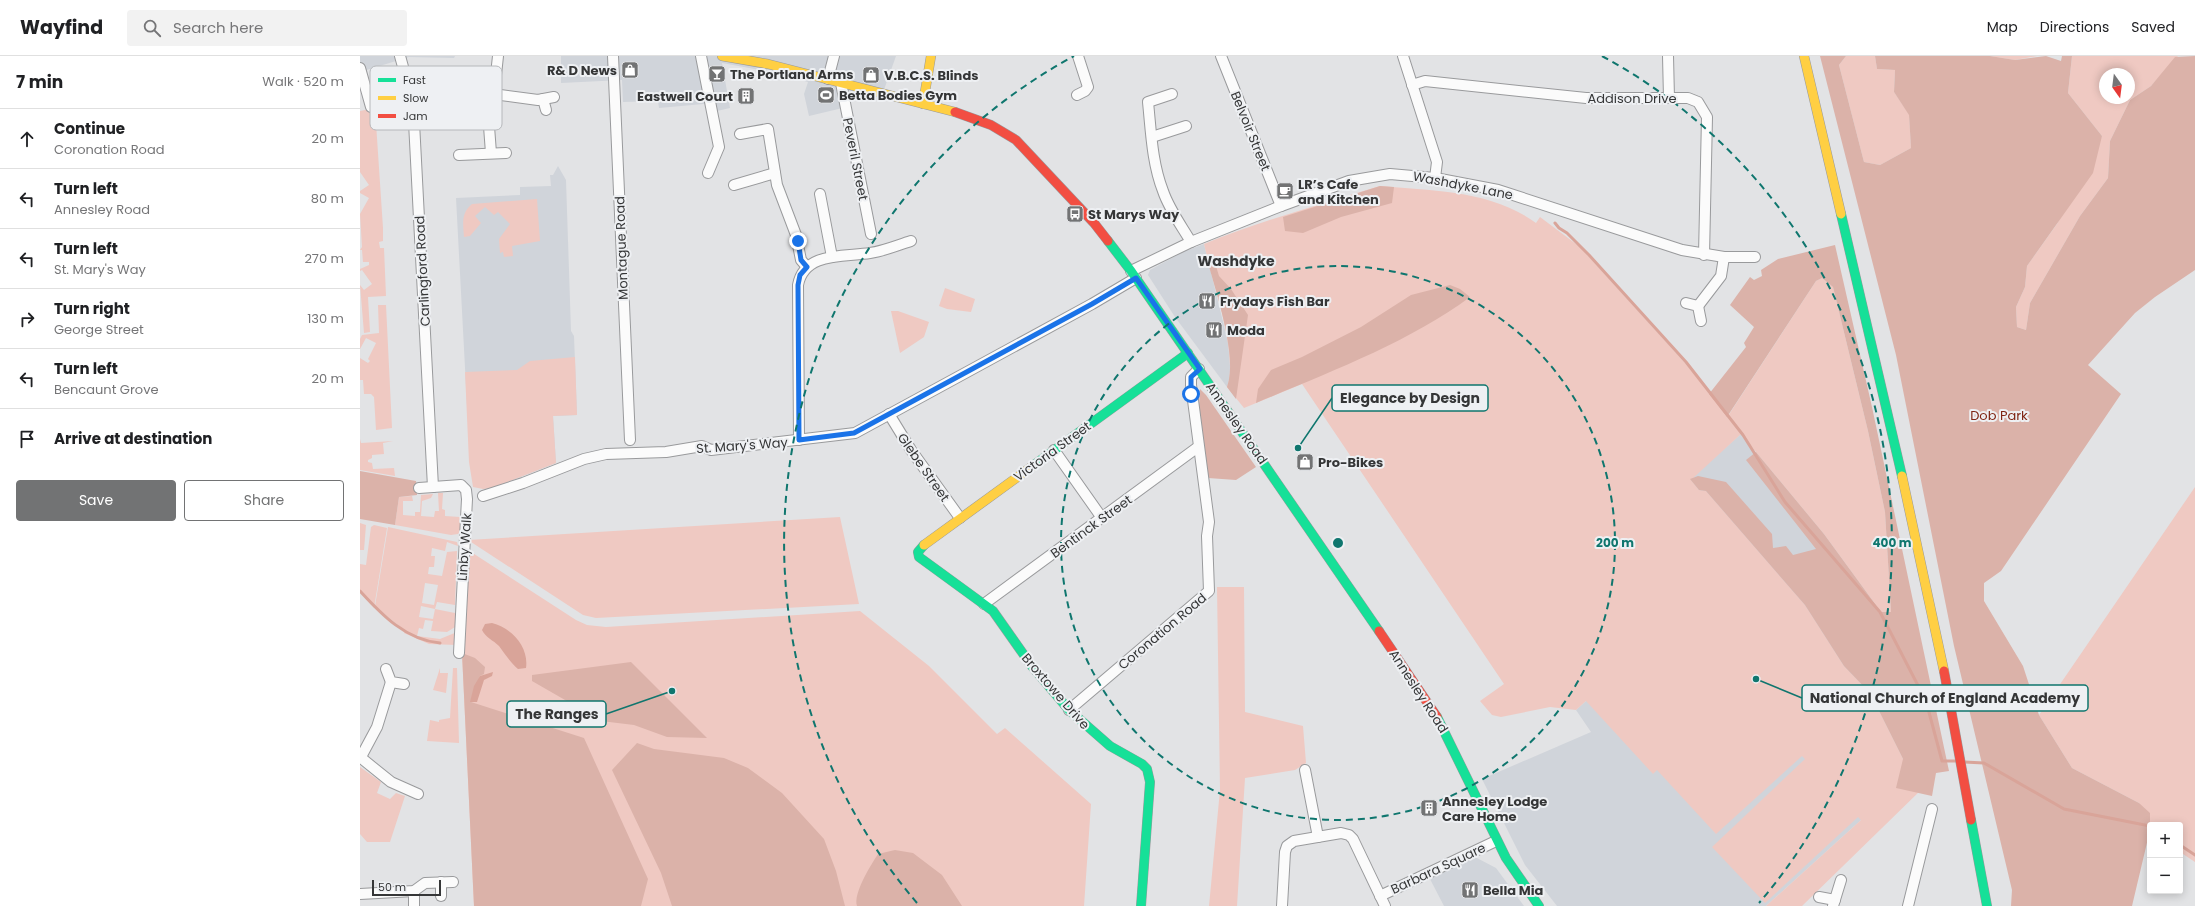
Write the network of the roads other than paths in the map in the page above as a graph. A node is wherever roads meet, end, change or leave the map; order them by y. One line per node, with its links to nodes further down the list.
1 (400, 56): 14 (street, Carlingford Road)
2 (498, 56): 15 (street)
3 (613, 56): 58 (street, Montague Road)
4 (701, 56): 37 (street)
5 (722, 56): 13 (street, Annesley Road)
6 (834, 56): 17 (street)
7 (931, 56): 27 (street)
8 (1078, 56): 21 (street)
9 (1221, 56): 42 (street, Belvoir Street)
10 (1402, 56): 19 (street)
11 (1668, 56): 24 (street)
12 (1804, 56): 95 (street)
13 (758, 59): 17 (street, Annesley Road)
14 (403, 66)
15 (497, 66)
16 (360, 68): 26 (street)
17 (828, 80): 18 (street, Annesley Road)
18 (841, 83): 27 (street, Annesley Road); 43 (street, Peveril Street)
19 (1412, 85): 24 (street, Addison Drive); 39 (street)
20 (1172, 94): 33 (street)
21 (1077, 95)
22 (502, 96): 25 (street)
23 (554, 96): 25 (street)
24 (1669, 98): 46 (street, Addison Drive)
25 (543, 99): 28 (street)
26 (370, 103)
27 (923, 104): 51 (street, Annesley Road)
28 (546, 110)
29 (1186, 126): 33 (street)
30 (415, 130): 62 (street, Carlingford Road)
31 (489, 130): 35 (street)
32 (740, 134): 38 (street)
33 (1152, 137): 45 (street)
34 (506, 152): 35 (street)
35 (491, 153): 36 (street)
36 (459, 155)
37 (708, 173)
38 (775, 173): 40 (street); 50 (street)
39 (1435, 178): 42 (street, Washdyke Lane); 46 (street, Washdyke Lane)
40 (734, 185)
41 (820, 194): 47 (street)
42 (1281, 206): 45 (street, Washdyke Lane)
43 (871, 234)
44 (911, 241): 47 (street)
45 (1191, 242): 51 (street, Washdyke Lane)
46 (1704, 254): 48 (street, Washdyke Lane)
47 (832, 257): 50 (street)
48 (1724, 257): 49 (street, Washdyke Lane); 53 (street)
49 (1755, 257)
50 (807, 267): 59 (street)
51 (1134, 274): 55 (street, Annesley Road); 57 (street, St. Mary's Way)
52 (1686, 303): 53 (street)
53 (1698, 306): 54 (street)
54 (1702, 321)
55 (1188, 352): 56 (street, Annesley Road); 61 (street, Victoria Street)
56 (1200, 369): 60 (street, Coronation Road); 79 (street, Annesley Road)
57 (889, 414): 59 (street, St. Mary's Way); 65 (street, Glebe Street)
58 (630, 440)
59 (799, 440): 64 (street, St. Mary's Way)
60 (1198, 447): 66 (street, Bentinck Street); 73 (street, Coronation Road)
61 (1054, 450): 65 (street, Victoria Street); 66 (street)
62 (432, 487): 63 (street, Linby Walk); 64 (street, Linby Walk)
63 (419, 488)
64 (475, 498): 69 (street, Linby Walk)
65 (960, 518): 67 (street, Victoria Street)
66 (1102, 518): 68 (street, Bentinck Street)
67 (918, 552): 68 (street, Broxtowe Drive)
68 (984, 604): 73 (street, Broxtowe Drive)
69 (459, 654)
70 (386, 670): 71 (street)
71 (391, 682): 72 (street); 74 (street)
72 (404, 684)
73 (1070, 710): 90 (street, Broxtowe Drive)
74 (360, 757): 76 (street)
75 (1304, 770): 78 (street)
76 (418, 794)
77 (1932, 809): 94 (street)
78 (1318, 837): 86 (street, Barbara Square); 91 (street, Barbara Square)
79 (1496, 841): 86 (street, Barbara Square); 93 (street, Annesley Road)
80 (1841, 880): 88 (street)
81 (441, 882): 82 (street); 83 (street); 85 (street)
82 (453, 882)
83 (414, 891): 84 (street); 89 (street)
84 (360, 894)
85 (441, 896)
86 (1380, 896): 92 (street, Barbara Square)
87 (1819, 897): 88 (street)
88 (1834, 903)
89 (414, 906)
90 (1141, 906)
91 (1282, 906)
92 (1385, 906)
93 (1539, 906)
94 (1908, 906)
95 (1987, 906)

